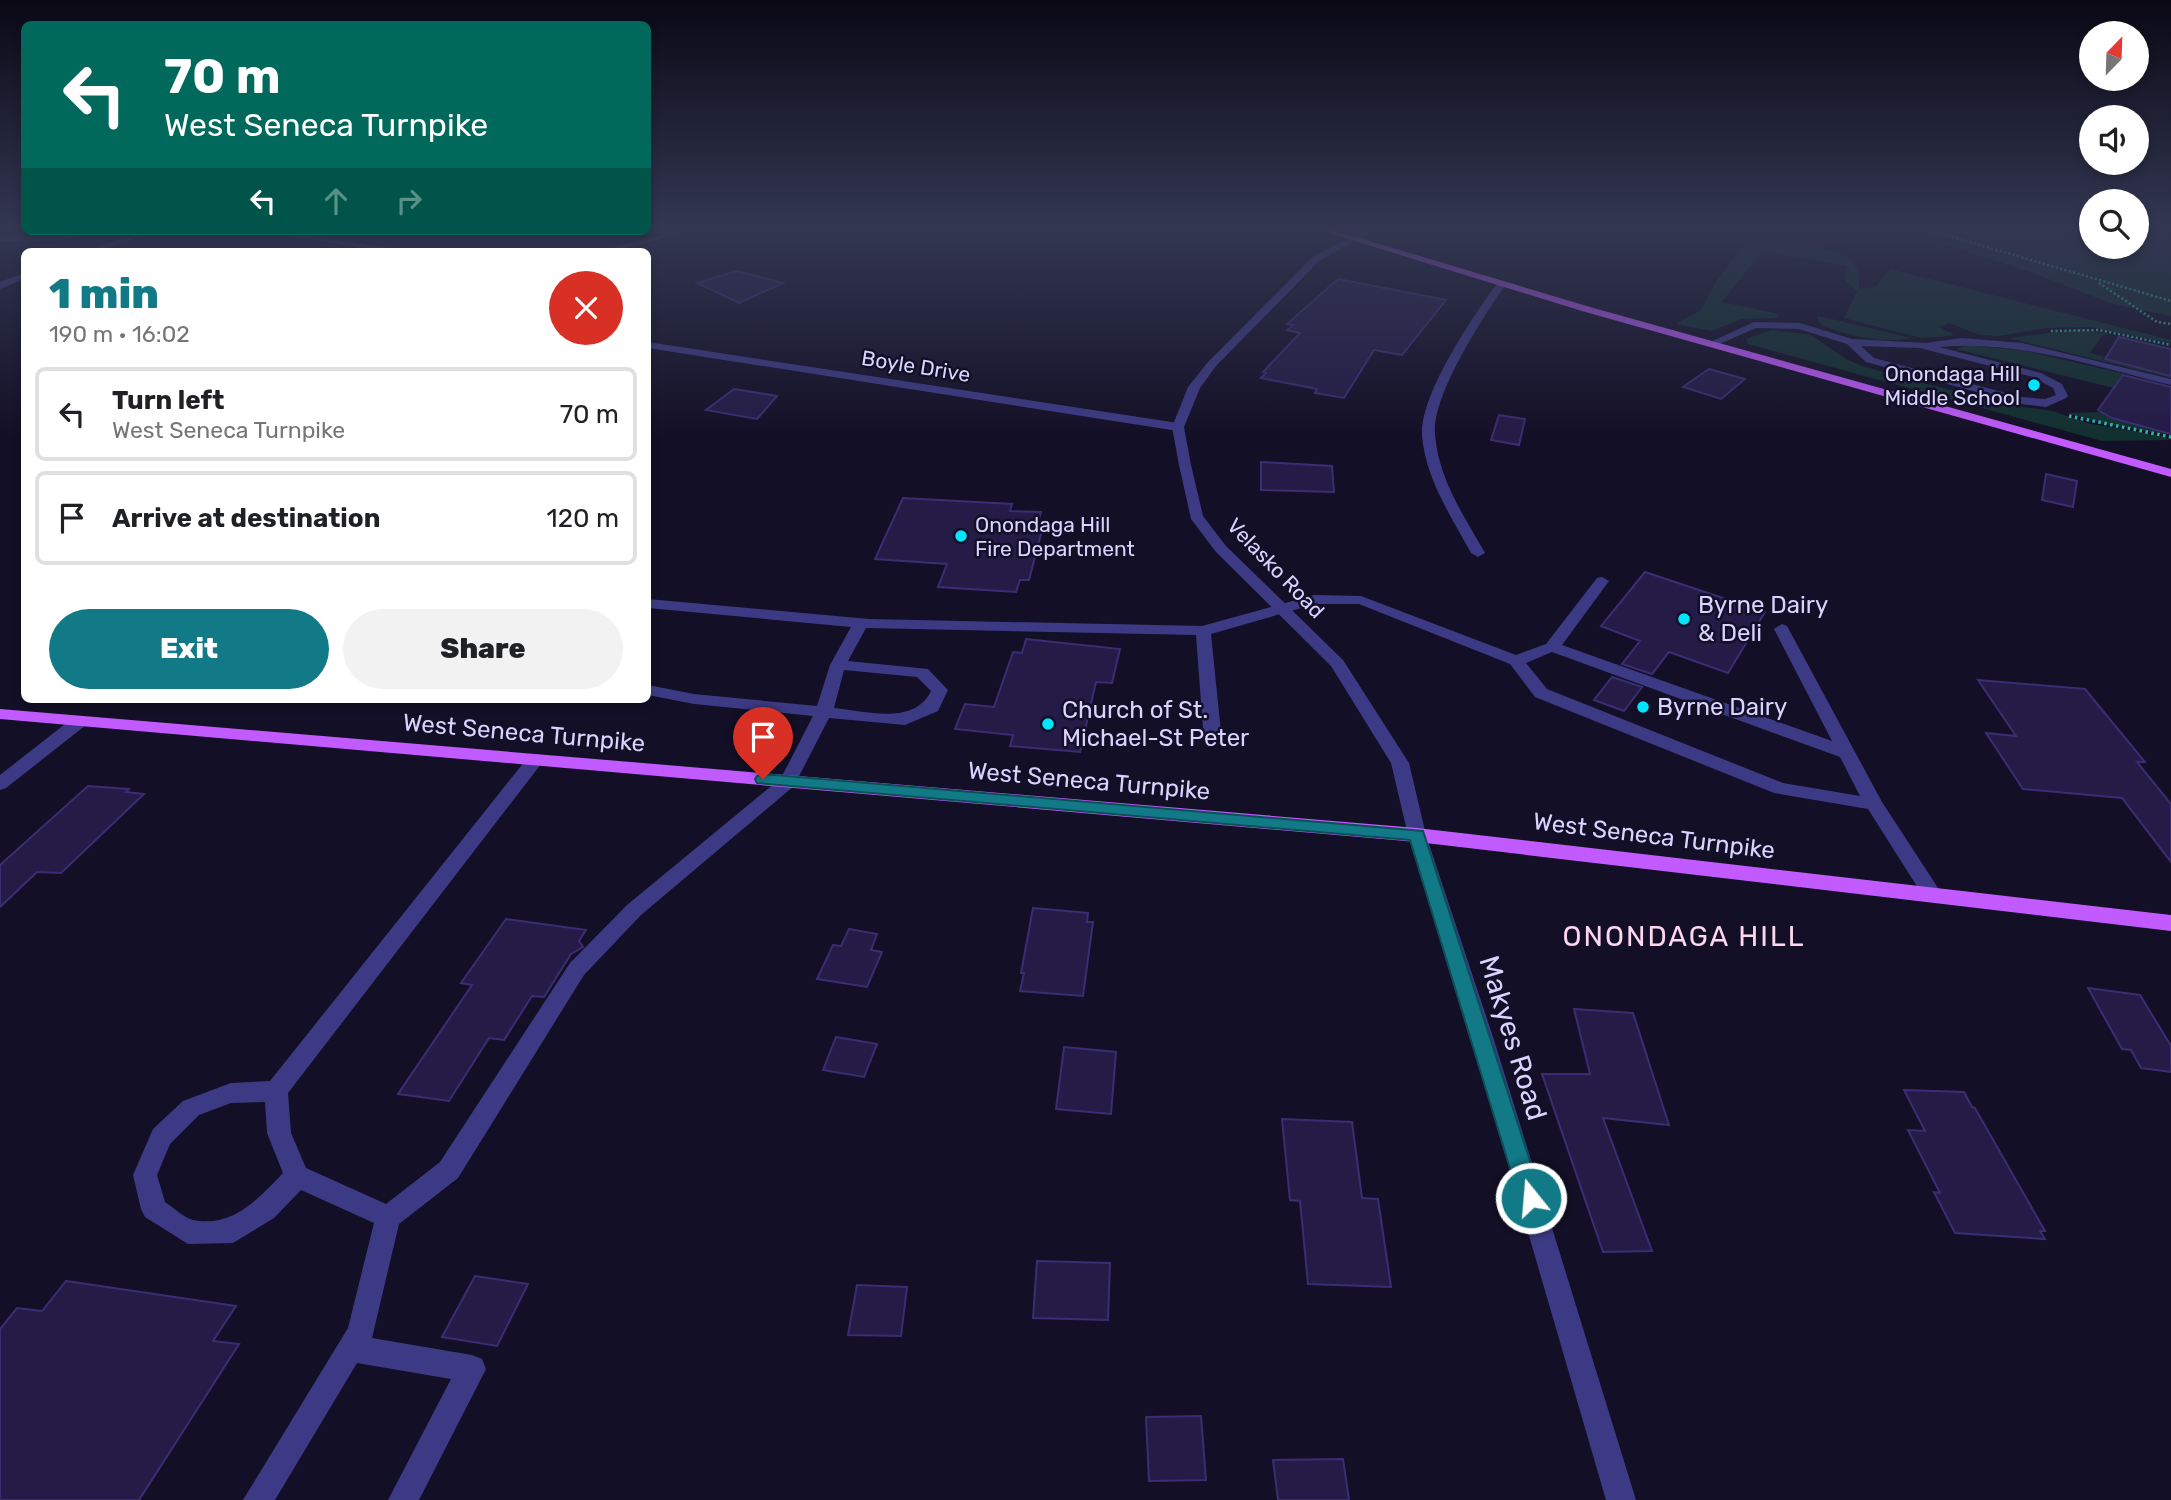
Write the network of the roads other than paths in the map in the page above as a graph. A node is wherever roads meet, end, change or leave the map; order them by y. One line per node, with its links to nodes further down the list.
1 (1277, 298): 9 (street)
2 (1491, 298): 11 (street)
3 (1547, 298): 5 (main road)
4 (1851, 342): 5 (street); 7 (street); 7 (street)
5 (1711, 344): 10 (main road)
6 (651, 345): 9 (street, Boyle Drive)
7 (1920, 345): 8 (street)
8 (2171, 382)
9 (1178, 427): 14 (street, Velasko Road)
10 (2171, 473)
11 (1478, 553)
12 (1602, 581): 18 (street)
13 (651, 603): 15 (street)
14 (1284, 610): 17 (street); 19 (street); 31 (street, Velasko Road)
15 (861, 623): 17 (street); 20 (street)
16 (1782, 629): 26 (street)
17 (1203, 631): 25 (street)
18 (1552, 647): 19 (street); 26 (street)
19 (1516, 661): 30 (street)
20 (838, 665): 22 (street); 22 (street)
21 (651, 691): 22 (street)
22 (824, 712): 28 (street)
23 (0, 714): 24 (main road, West Seneca Turnpike)
24 (80, 721): 27 (main road, West Seneca Turnpike); 29 (street)
25 (1213, 742)
26 (1847, 753): 30 (street)
27 (535, 760): 28 (main road, West Seneca Turnpike); 34 (street)
28 (788, 782): 31 (main road, West Seneca Turnpike); 36 (street)
29 (0, 784)
30 (1874, 804): 32 (street)
31 (1417, 835): 32 (main road, West Seneca Turnpike); 40 (street, Makyes Road)
32 (1932, 894): 33 (main road, West Seneca Turnpike)
33 (2171, 923)
34 (276, 1091): 35 (street); 35 (street)
35 (297, 1175): 36 (street)
36 (388, 1217): 37 (street)
37 (350, 1348): 38 (street); 39 (street)
38 (258, 1500)
39 (403, 1500)
40 (1621, 1500)

